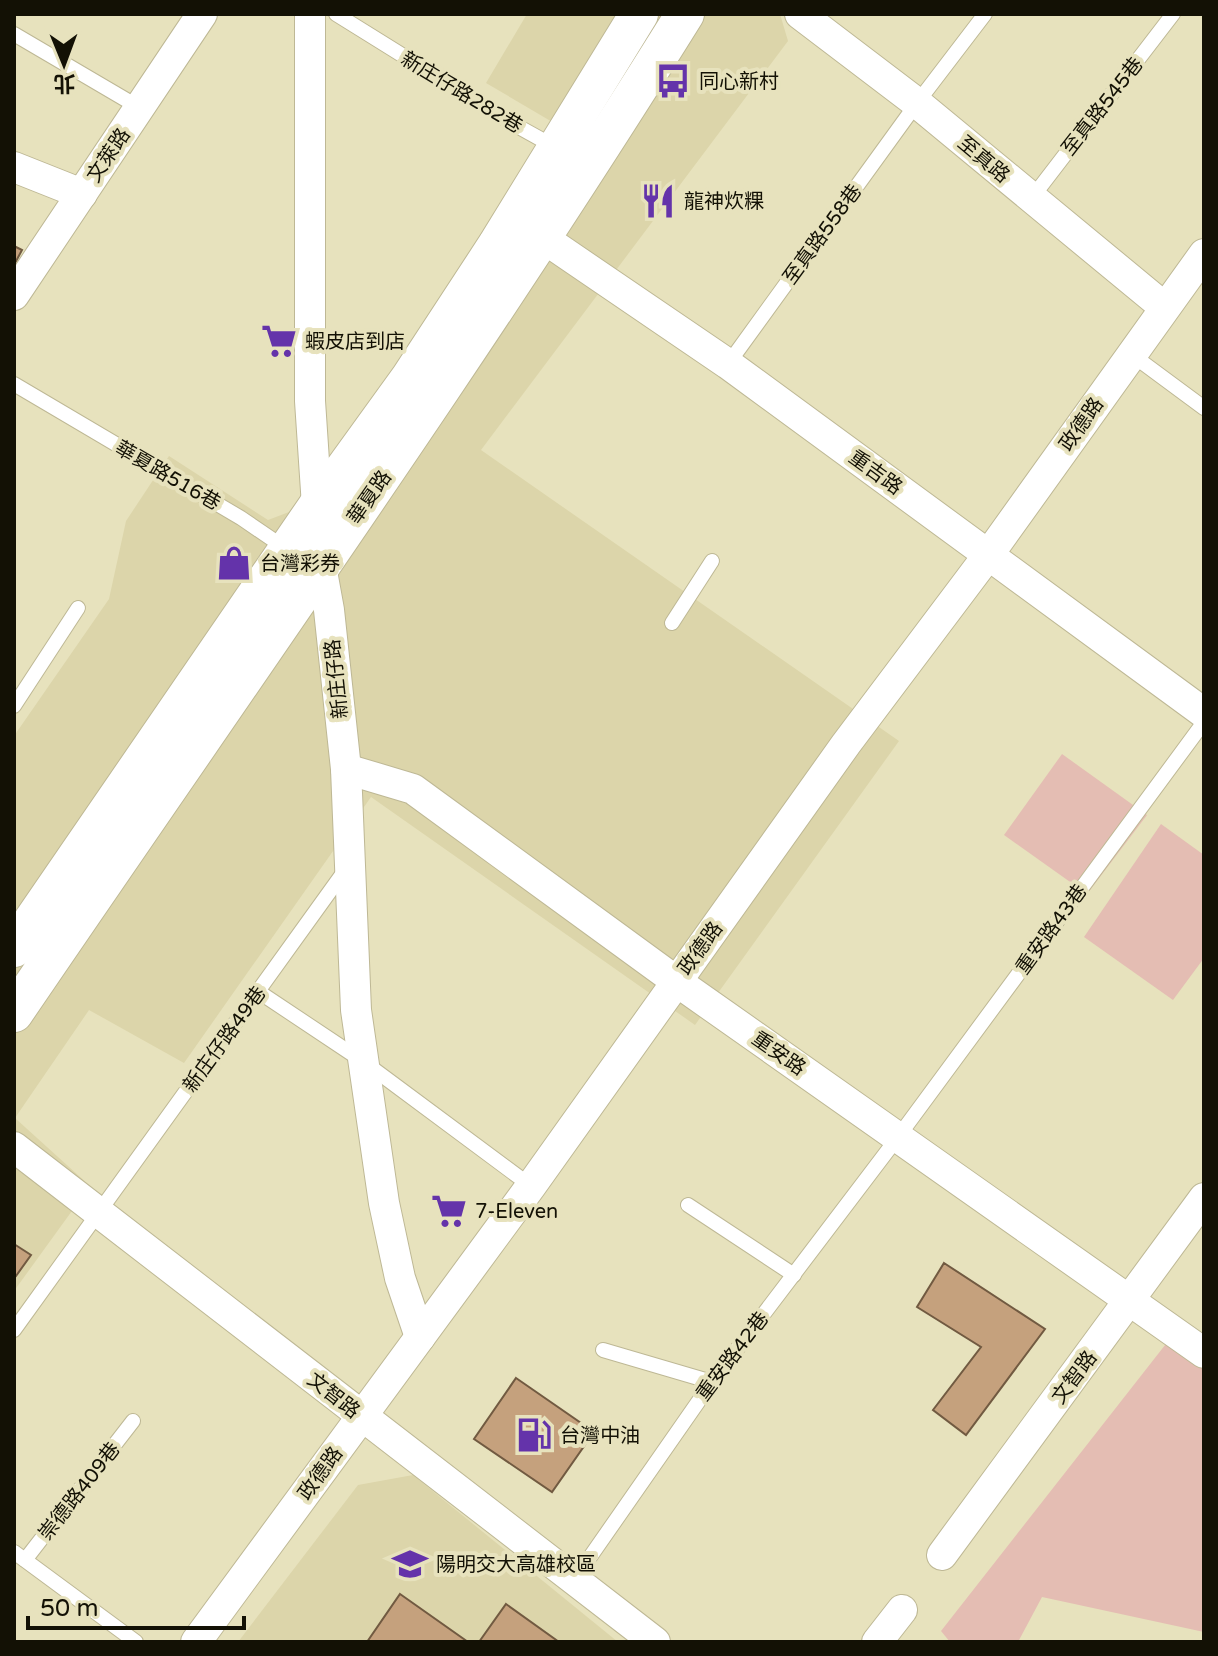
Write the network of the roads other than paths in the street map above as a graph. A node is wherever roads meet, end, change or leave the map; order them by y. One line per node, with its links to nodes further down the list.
1 (202, 14): 11 (street, 文萊路)
2 (310, 14): 24 (street)
3 (336, 14): 12 (lane, 新庄仔路282巷)
4 (639, 14): 12 (street, 華夏路)
5 (685, 14): 12 (street, 華夏路)
6 (800, 14): 10 (street, 至真路)
7 (985, 14): 10 (lane, 至真路558巷)
8 (1173, 14): 15 (lane, 至真路545巷)
9 (14, 34): 11 (lane)
10 (917, 103): 15 (street, 至真路); 21 (lane, 至真路558巷)
11 (140, 108): 14 (street, 文萊路)
12 (574, 158): 16 (street, 華夏路); 24 (street, 華夏路)
13 (14, 167): 14 (street)
14 (82, 194): 18 (street, 文萊路)
15 (1031, 199): 19 (street, 至真路)
16 (543, 238): 21 (street, 重吉路); 26 (street, 華夏路)
17 (1204, 254): 19 (street, 政德路)
18 (14, 295)
19 (1164, 307): 20 (street, 政德路)
20 (1131, 354): 23 (lane); 25 (street, 政德路)
21 (728, 364): 25 (street, 重吉路)
22 (14, 384): 26 (lane, 華夏路516巷)
23 (1204, 408)
24 (316, 508): 26 (street, 華夏路)
25 (989, 554): 31 (street, 重吉路); 36 (street, 政德路)
26 (305, 558): 33 (street, 新庄仔路); 35 (street, 華夏路); 38 (street, 華夏路)
27 (712, 561): 29 (lane)
28 (78, 608): 30 (lane)
29 (672, 623)
30 (14, 706)
31 (1204, 713)
32 (1204, 722): 40 (lane, 重安路43巷)
33 (346, 769): 34 (street, 新庄仔路); 36 (street, 重安路)
34 (350, 864): 37 (lane, 新庄仔路49巷); 39 (street, 新庄仔路)
35 (14, 948)
36 (676, 981): 40 (street, 重安路); 42 (street, 政德路)
37 (259, 992): 39 (lane); 45 (lane, 新庄仔路49巷)
38 (14, 1013)
39 (364, 1062): 42 (lane); 49 (street, 新庄仔路)
40 (898, 1137): 46 (lane, 重安路42巷); 47 (street, 重安路)
41 (14, 1147): 45 (street, 文智路)
42 (531, 1186): 49 (street, 政德路)
43 (1204, 1198): 47 (street, 文智路)
44 (688, 1205): 46 (lane)
45 (96, 1213): 48 (lane, 新庄仔路49巷); 53 (street, 文智路)
46 (794, 1275): 52 (lane, 重安路42巷)
47 (1130, 1302): 51 (street, 重安路); 55 (street, 文智路)
48 (14, 1330)
49 (420, 1337): 53 (street, 政德路)
50 (603, 1350): 52 (lane)
51 (1204, 1353)
52 (712, 1382): 57 (lane, 重安路42巷)
53 (362, 1416): 57 (street, 文智路); 60 (street, 政德路)
54 (133, 1421): 56 (lane, 崇德路409巷)
55 (942, 1555)
56 (19, 1556): 59 (lane)
57 (574, 1580): 61 (street, 文智路)
58 (902, 1610): 62 (street)
59 (136, 1642)
60 (196, 1642)
61 (655, 1642)
62 (877, 1642)

